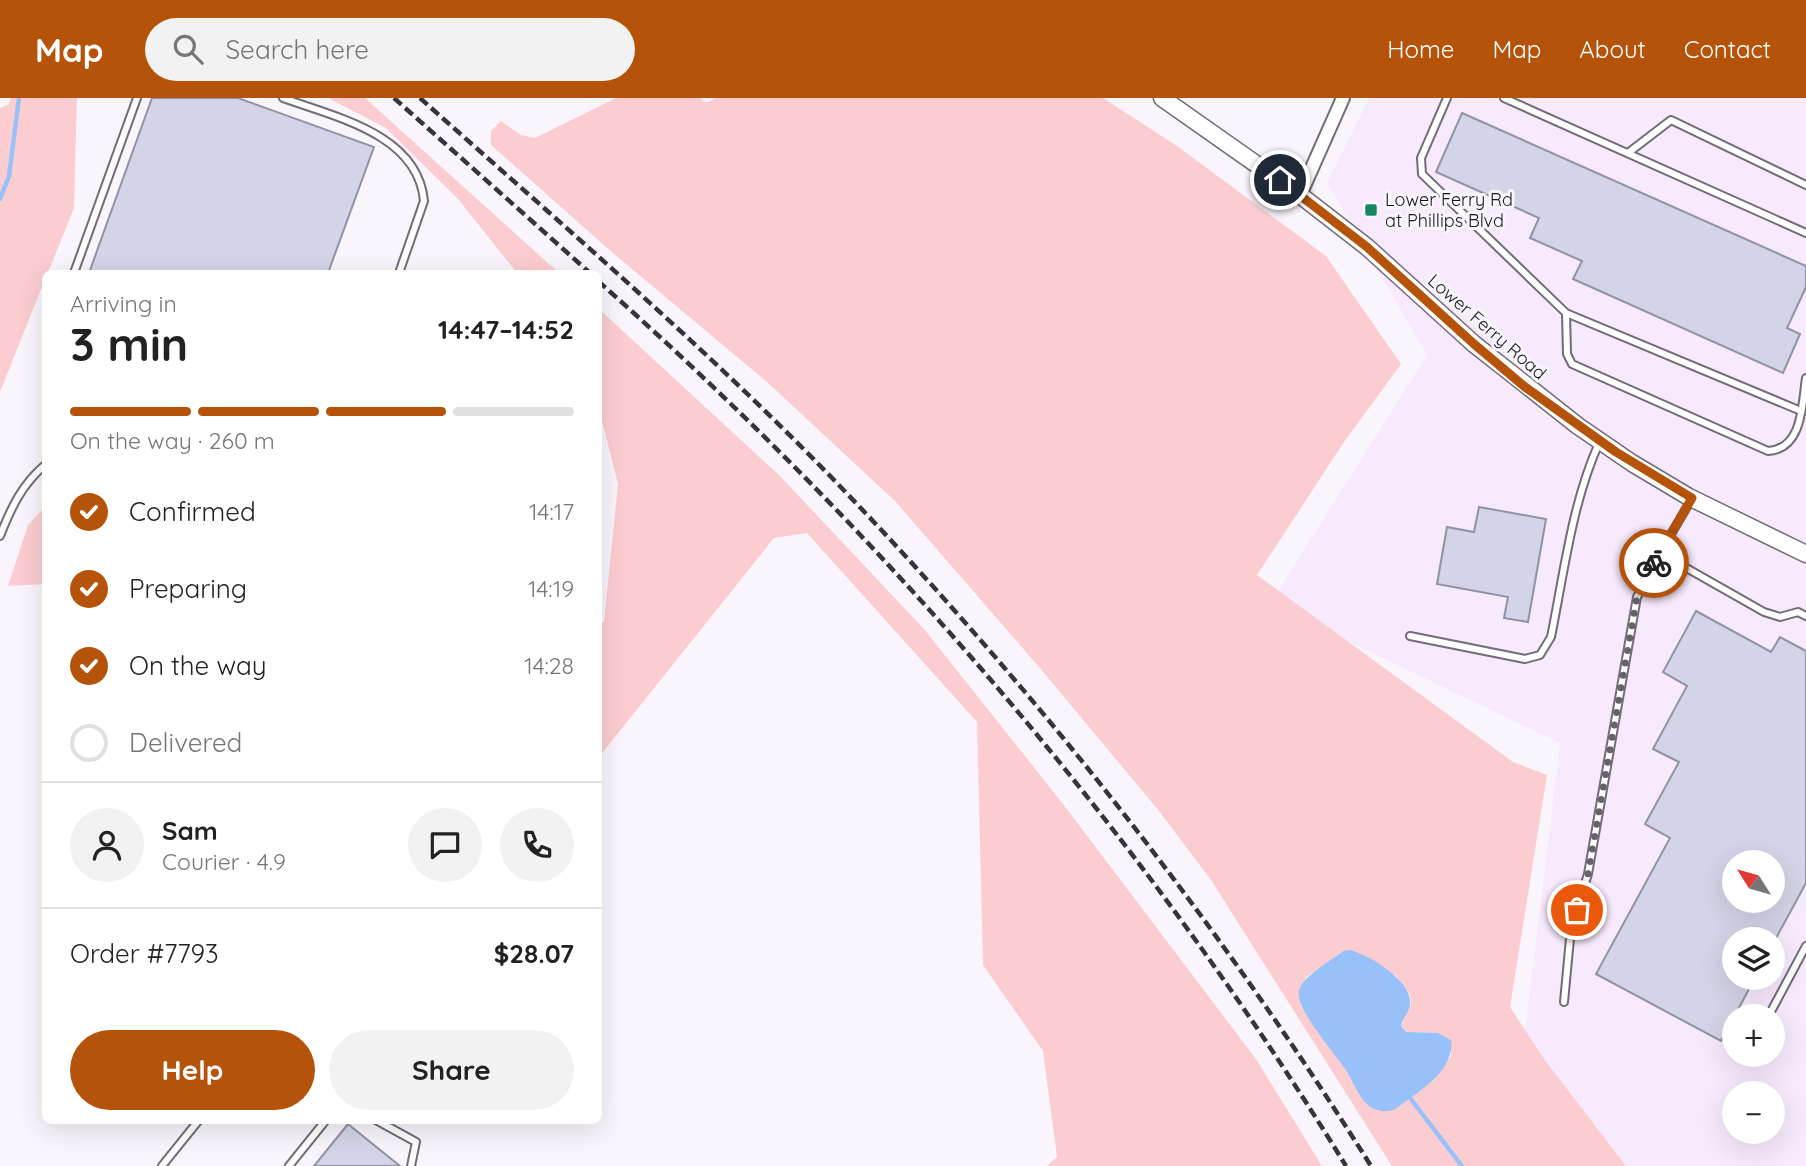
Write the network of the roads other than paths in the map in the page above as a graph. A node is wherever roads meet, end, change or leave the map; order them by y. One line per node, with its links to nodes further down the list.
1 (137, 98): 11 (lane)
2 (283, 98): 12 (lane)
3 (1162, 98): 9 (street, Lower Ferry Road)
4 (1343, 98): 9 (street)
5 (1447, 98): 13 (lane)
6 (1504, 98): 7 (lane)
7 (1628, 153): 8 (lane); 10 (lane)
8 (1806, 185)
9 (1300, 195): 16 (street, Lower Ferry Road)
10 (1806, 233)
11 (75, 270)
12 (400, 270)
13 (1566, 313): 15 (lane); 15 (lane)
14 (1806, 378): 15 (lane)
15 (1801, 411)
16 (1600, 441): 18 (street, Lower Ferry Road); 23 (lane)
17 (42, 467): 19 (lane)
18 (1692, 498): 20 (lane); 21 (street, Lower Ferry Road)
19 (0, 536)
20 (1660, 553): 22 (lane); 25 (lane)
21 (1806, 554)
22 (1806, 616)
23 (1410, 636)
24 (1806, 946): 26 (lane)
25 (1564, 1002)
26 (1775, 1004)
27 (197, 1124): 30 (lane)
28 (323, 1124): 31 (lane)
29 (383, 1124): 32 (lane)
30 (162, 1166)
31 (289, 1166)
32 (411, 1166)

